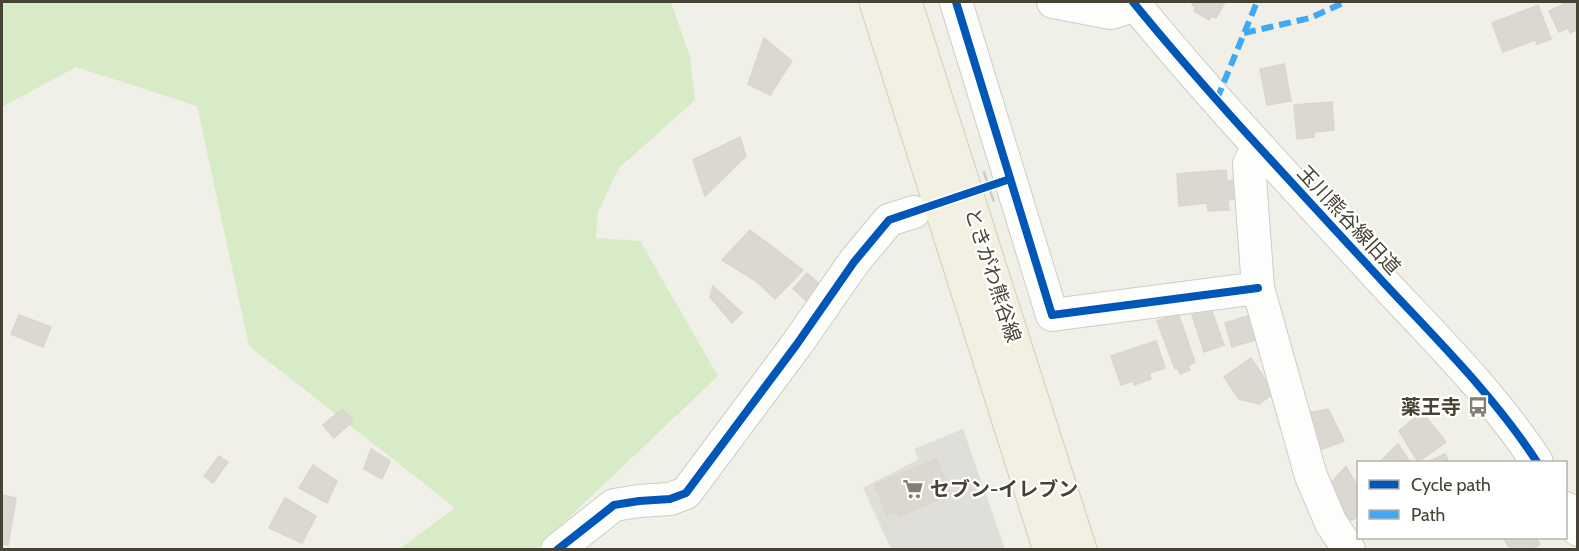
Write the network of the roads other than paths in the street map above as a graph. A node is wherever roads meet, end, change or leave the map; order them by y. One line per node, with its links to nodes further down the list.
1 (876, 2): 13 (main road, ときがわ熊谷線)
2 (905, 2): 14 (main road, ときがわ熊谷線)
3 (956, 2): 8 (street)
4 (1053, 2): 5 (street)
5 (1134, 3): 6 (street, 玉川熊谷線旧道)
6 (1258, 146): 8 (street); 9 (street, 玉川熊谷線旧道)
7 (914, 212): 12 (street)
8 (1258, 288): 15 (street)
9 (1536, 461)
10 (1567, 510): 11 (street)
11 (1578, 530)
12 (557, 549)
13 (1050, 549)
14 (1080, 549)
15 (1349, 549)

